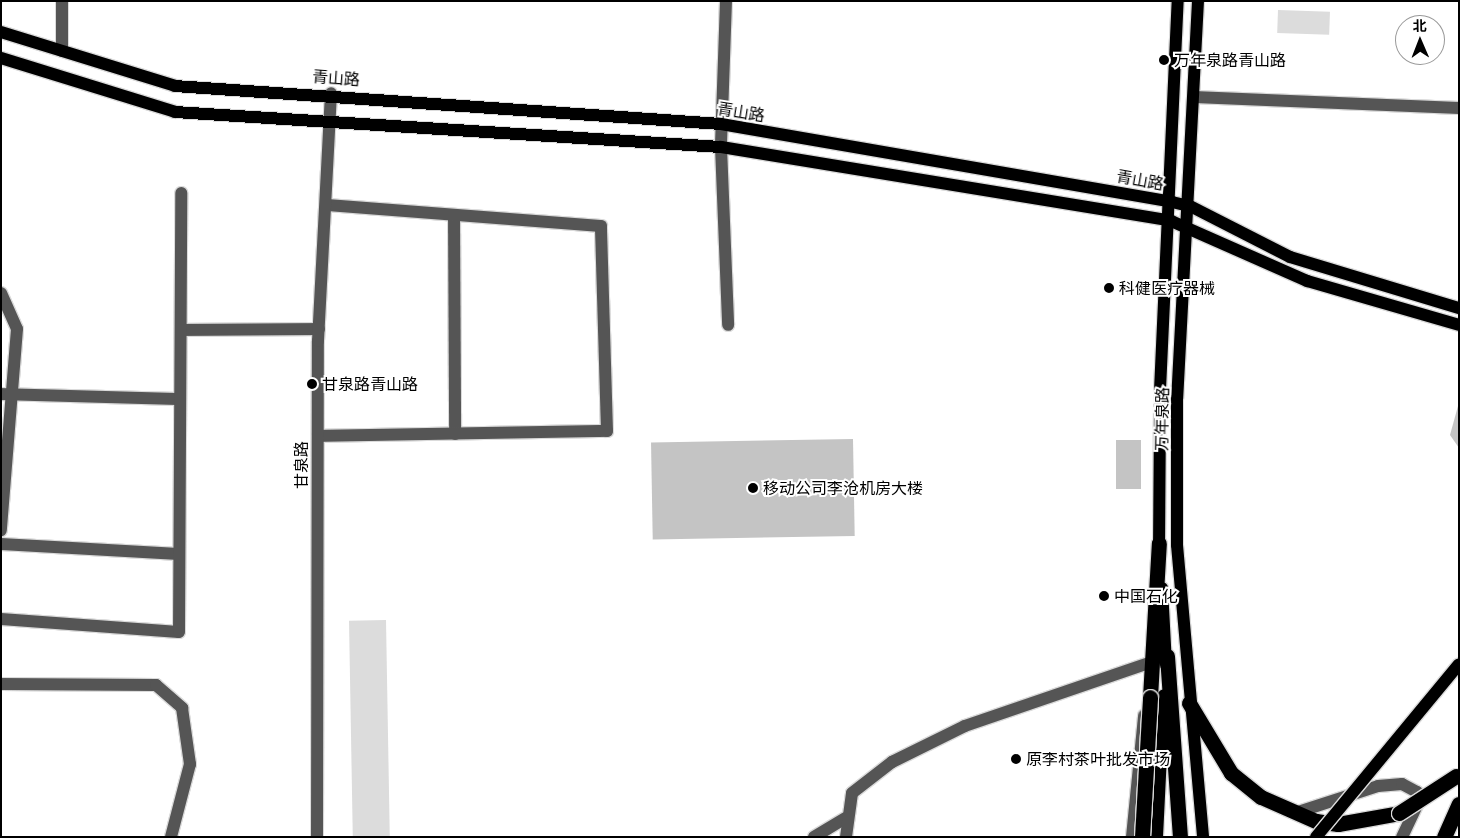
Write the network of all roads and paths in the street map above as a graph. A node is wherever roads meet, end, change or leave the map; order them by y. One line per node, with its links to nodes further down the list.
1 (62, 1): 6 (street)
2 (726, 1): 12 (street)
3 (1178, 1): 15 (main road, 万年泉路)
4 (1198, 1): 9 (main road, 万年泉路)
5 (1, 32): 6 (main road, 青山路)
6 (62, 51): 8 (main road, 青山路)
7 (1, 58): 11 (main road)
8 (331, 93): 11 (street, 甘泉路); 12 (main road, 青山路)
9 (1194, 97): 10 (street); 17 (main road, 万年泉路)
10 (1459, 108)
11 (333, 120): 13 (main road); 16 (street, 甘泉路)
12 (721, 124): 13 (street); 15 (main road, 青山路)
13 (720, 147): 19 (main road); 23 (street)
14 (181, 193): 26 (street)
15 (1172, 202): 17 (main road, 青山路); 19 (main road, 万年泉路)
16 (327, 205): 18 (street); 25 (street, 甘泉路)
17 (1190, 206): 20 (main road, 万年泉路); 22 (main road, 青山路)
18 (454, 215): 29 (street); 29 (street)
19 (1171, 222): 20 (main road); 32 (main road, 万年泉路)
20 (1189, 226): 24 (main road); 41 (main road, 万年泉路)
21 (1, 293): 27 (street)
22 (1459, 308)
23 (728, 325)
24 (1459, 325)
25 (319, 329): 26 (street); 30 (street, 甘泉路)
26 (181, 330): 28 (street)
27 (5, 394): 28 (street); 31 (street)
28 (180, 399): 34 (street)
29 (455, 434): 30 (street)
30 (318, 436): 47 (street, 甘泉路)
31 (1, 530)
32 (1159, 543): 36 (main road, 万年泉路); 37 (highway)
33 (1, 544): 34 (street)
34 (179, 554): 35 (street)
35 (1, 619)
36 (1166, 656): 52 (main road, 万年泉路); 53 (highway)
37 (1152, 662): 40 (highway); 45 (street)
38 (1459, 664): 55 (main road, bridge)
39 (1, 684): 46 (street)
40 (1150, 697): 50 (street); 51 (highway, bridge)
41 (1189, 703): 44 (highway); 54 (main road, 万年泉路)
42 (1457, 775): 44 (highway, bridge)
43 (1459, 804): 57 (highway)
44 (1295, 813): 56 (street)
45 (846, 818): 48 (street); 49 (street)
46 (171, 837)
47 (317, 837)
48 (814, 837)
49 (846, 837)
50 (1132, 837)
51 (1142, 837)
52 (1157, 837)
53 (1180, 837)
54 (1203, 837)
55 (1316, 837)
56 (1402, 837)
57 (1444, 837)

